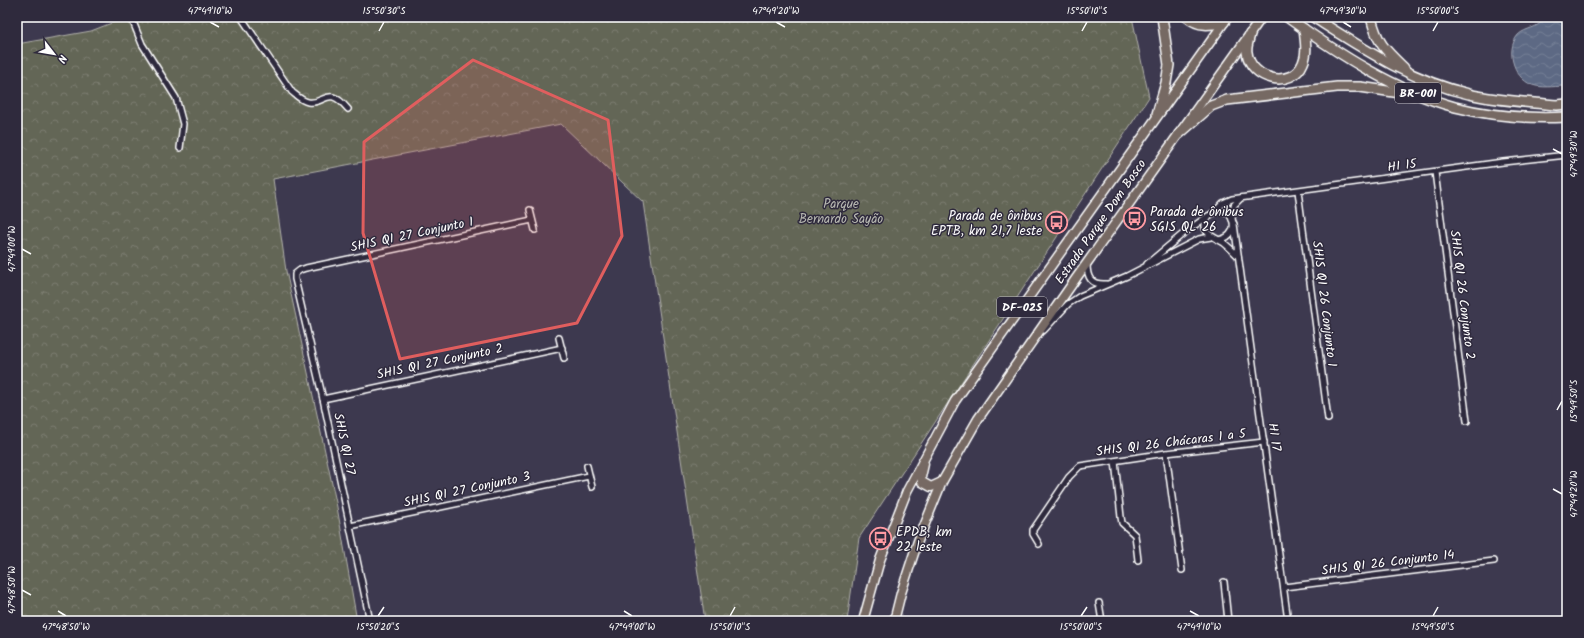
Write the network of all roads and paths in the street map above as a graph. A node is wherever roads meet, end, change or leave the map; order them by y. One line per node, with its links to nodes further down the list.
1 (131, 17): 19 (street)
2 (241, 17): 15 (street)
3 (1162, 17): 16 (highway)
4 (1187, 17): 9 (highway)
5 (1262, 17): 11 (main road, Estrada Parque Dom Bosco / DF-025)
6 (1286, 17): 10 (highway, BR-001)
7 (1313, 17): 12 (highway, BR-001)
8 (1371, 17): 12 (highway)
9 (1226, 20): 16 (main road, Estrada Parque Dom Bosco / DF-025)
10 (1304, 29): 11 (highway); 13 (highway, BR-001)
11 (1250, 34): 18 (main road, Estrada Parque Dom Bosco / DF-025)
12 (1412, 76): 14 (highway, BR-001)
13 (1421, 95): 17 (highway, BR-001); 18 (highway)
14 (1567, 104)
15 (348, 109)
16 (1157, 114): 45 (main road, Estrada Parque Dom Bosco / DF-025)
17 (1567, 117)
18 (1179, 134): 33 (main road, Estrada Parque Dom Bosco / DF-025)
19 (180, 148)
20 (1567, 155): 21 (street, HI 15)
21 (1435, 172): 22 (street, HI 15); 43 (street, SHIS QI 26 Conjunto 2)
22 (1298, 191): 23 (street, HI 15); 42 (street, SHIS QI 26 Conjunto 1)
23 (1241, 198): 25 (street, HI 15); 28 (street)
24 (530, 210): 27 (street)
25 (1215, 212): 26 (street); 28 (street)
26 (1209, 216): 30 (street); 34 (street)
27 (532, 220): 29 (street); 35 (street, SHIS QI 27 Conjunto 1)
28 (1233, 221): 31 (street); 32 (street, HI 17)
29 (535, 230)
30 (1211, 237): 31 (street); 34 (street)
31 (1218, 240): 32 (street)
32 (1238, 256): 44 (street, HI 17)
33 (1087, 263): 36 (street); 39 (main road, Estrada Parque Dom Bosco / DF-025)
34 (1142, 268): 36 (street)
35 (296, 272): 41 (street, SHIS QI 27)
36 (1109, 284): 39 (street)
37 (559, 338): 38 (street)
38 (562, 348): 40 (street); 41 (street, SHIS QI 27 Conjunto 2)
39 (1022, 354): 50 (main road, Estrada Parque Dom Bosco / DF-025)
40 (564, 358)
41 (323, 399): 52 (street, SHIS QI 27)
42 (1328, 419)
43 (1467, 421)
44 (1264, 442): 46 (street, SHIS QI 26 Chácaras 1 a 5); 58 (street, HI 17)
45 (932, 443): 50 (main road); 61 (main road, Estrada Parque Dom Bosco / DF-025)
46 (1166, 453): 47 (street, SHIS QI 26 Chácaras 1 a 5); 56 (street)
47 (1115, 461): 53 (street, SHIS QI 26 Chácaras 1 a 5); 54 (street)
48 (587, 466): 49 (street)
49 (589, 476): 51 (street); 52 (street, SHIS QI 27 Conjunto 3)
50 (942, 482): 62 (main road, Estrada Parque Dom Bosco / DF-025)
51 (592, 487)
52 (350, 526): 60 (street, SHIS QI 27)
53 (1038, 544)
54 (1138, 560)
55 (1494, 561): 58 (street, SHIS QI 26 Conjunto 14)
56 (1182, 570)
57 (1224, 582): 64 (street)
58 (1284, 588): 65 (street, HI 17)
59 (1099, 603): 63 (street)
60 (370, 621)
61 (863, 621)
62 (894, 621)
63 (1102, 621)
64 (1228, 621)
65 (1288, 621)

